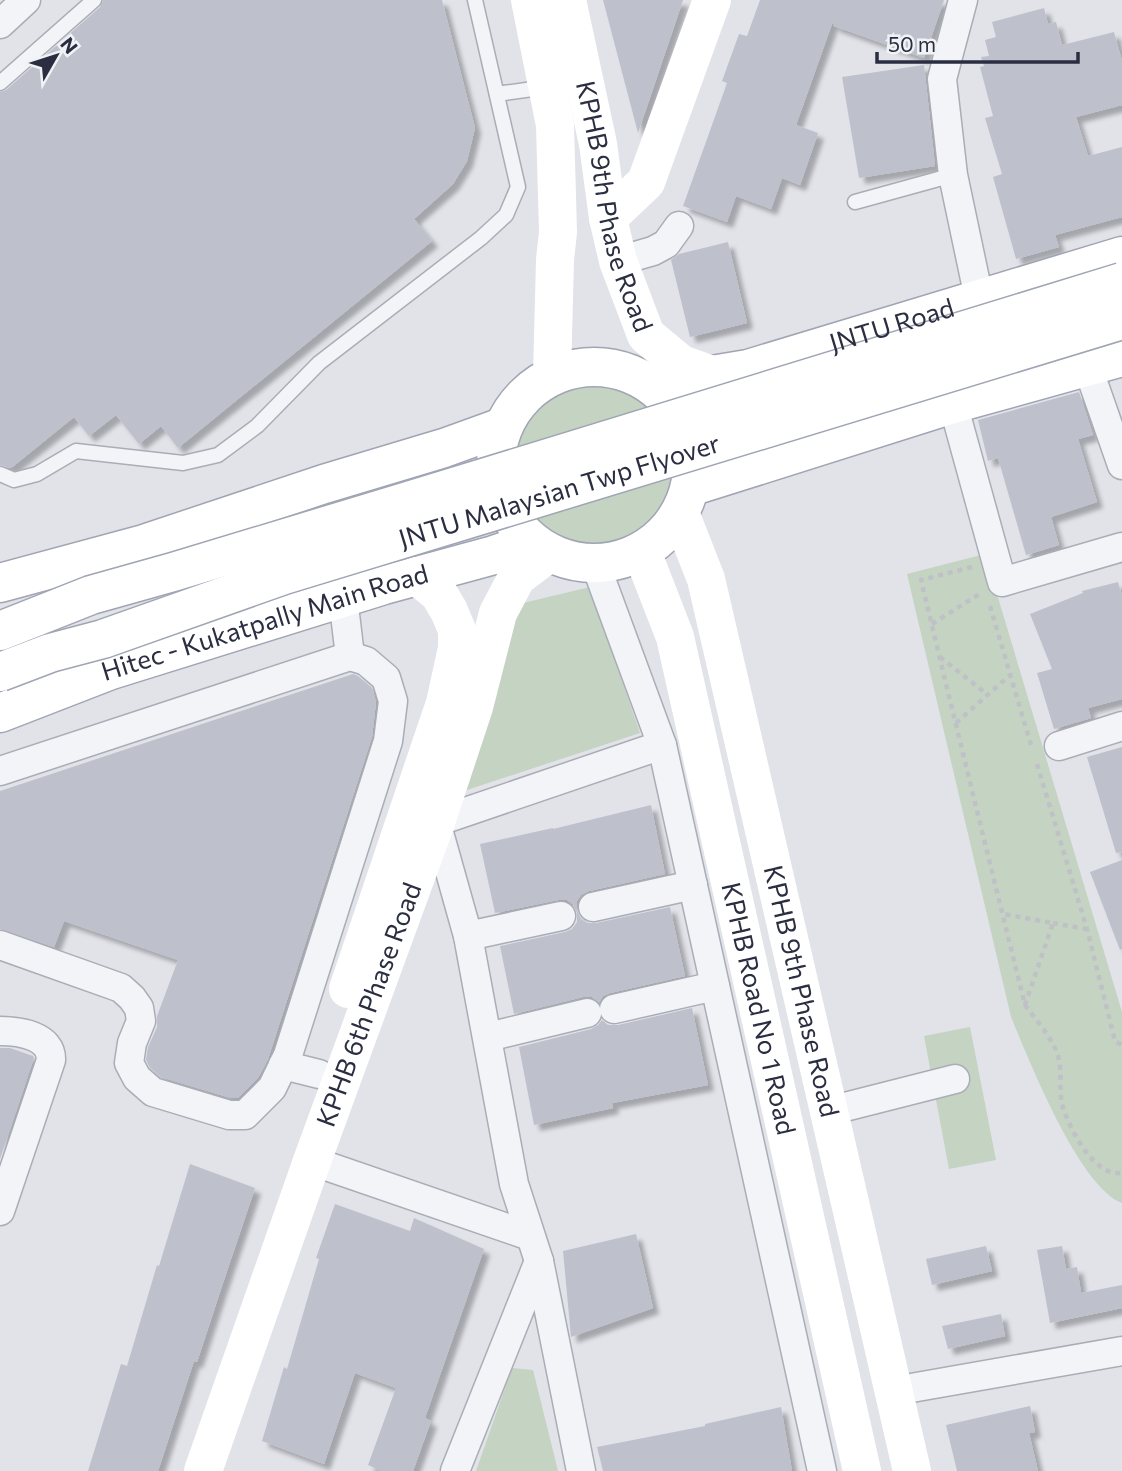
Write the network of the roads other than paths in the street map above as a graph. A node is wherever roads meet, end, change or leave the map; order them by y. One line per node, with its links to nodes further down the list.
1 (94, 0): 8 (lane)
2 (475, 0): 10 (lane)
3 (530, 0): 9 (main road, KPHB 9th Phase Road)
4 (567, 0): 11 (main road, KPHB 9th Phase Road)
5 (688, 0): 11 (main road)
6 (712, 0): 14 (main road)
7 (962, 0): 12 (street)
8 (0, 83)
9 (547, 87): 10 (lane); 22 (main road, KPHB 9th Phase Road)
10 (497, 94): 28 (lane)
11 (598, 144): 14 (main road, KPHB 9th Phase Road)
12 (953, 175): 13 (lane); 19 (street)
13 (855, 202)
14 (608, 218): 17 (main road, KPHB 9th Phase Road)
15 (679, 226): 17 (street)
16 (1122, 256): 19 (main road, JNTU Road)
17 (618, 261): 23 (main road, KPHB 9th Phase Road)
18 (1122, 282): 39 (main road, JNTU Malaysian Twp Flyover, bridge)
19 (979, 298): 23 (main road, JNTU Road)
20 (1122, 320): 41 (main road, JNTU Malaysian Twp Flyover, bridge)
21 (1105, 362): 25 (main road); 27 (street)
22 (552, 375): 24 (main road); 26 (main road)
23 (712, 375): 24 (main road, JNTU Road)
24 (659, 391): 29 (main road)
25 (953, 404): 29 (main road); 32 (street)
26 (502, 427): 30 (main road); 31 (main road)
27 (1122, 465)
28 (0, 474)
29 (685, 500): 33 (main road); 60 (main road, KPHB 9th Phase Road)
30 (216, 520): 36 (main road); 38 (main road)
31 (541, 547): 34 (main road); 35 (main road, Hitec - Kukatpally Main Road); 49 (main road, KPHB 6th Phase Road)
32 (1122, 547)
33 (642, 552): 34 (main road); 71 (main road, KPHB Road No 1 Road)
34 (595, 563): 46 (street)
35 (417, 576): 37 (main road, Hitec - Kukatpally Main Road); 45 (main road, KPHB 6th Phase Road)
36 (0, 583)
37 (343, 598): 38 (main road, Hitec - Kukatpally Main Road); 40 (street)
38 (253, 626): 42 (main road, Hitec - Kukatpally Main Road)
39 (0, 631)
40 (350, 656): 43 (street); 48 (street)
41 (0, 672)
42 (0, 713)
43 (391, 722): 45 (street); 58 (street)
44 (1122, 726): 47 (street)
45 (434, 735): 49 (main road, KPHB 6th Phase Road)
46 (662, 745): 49 (street); 50 (street)
47 (1043, 754)
48 (0, 771)
49 (422, 817): 53 (street); 58 (main road, KPHB 6th Phase Road); 61 (main road, KPHB 6th Phase Road)
50 (693, 885): 51 (street); 55 (street)
51 (593, 907)
52 (561, 916): 53 (street)
53 (468, 936): 57 (street)
54 (0, 945): 58 (street)
55 (715, 986): 57 (street); 70 (street)
56 (0, 1031): 62 (street)
57 (488, 1037): 63 (street)
58 (301, 1070): 66 (main road, KPHB 6th Phase Road)
59 (955, 1079): 60 (street)
60 (830, 1111): 65 (main road, KPHB 9th Phase Road)
61 (312, 1161): 63 (street); 67 (main road, KPHB 6th Phase Road)
62 (0, 1211)
63 (534, 1249): 68 (street); 69 (street)
64 (1122, 1351): 65 (street)
65 (894, 1391): 72 (main road, KPHB 9th Phase Road)
66 (183, 1471)
67 (203, 1471)
68 (455, 1471)
69 (581, 1471)
70 (822, 1471)
71 (862, 1471)
72 (912, 1471)

